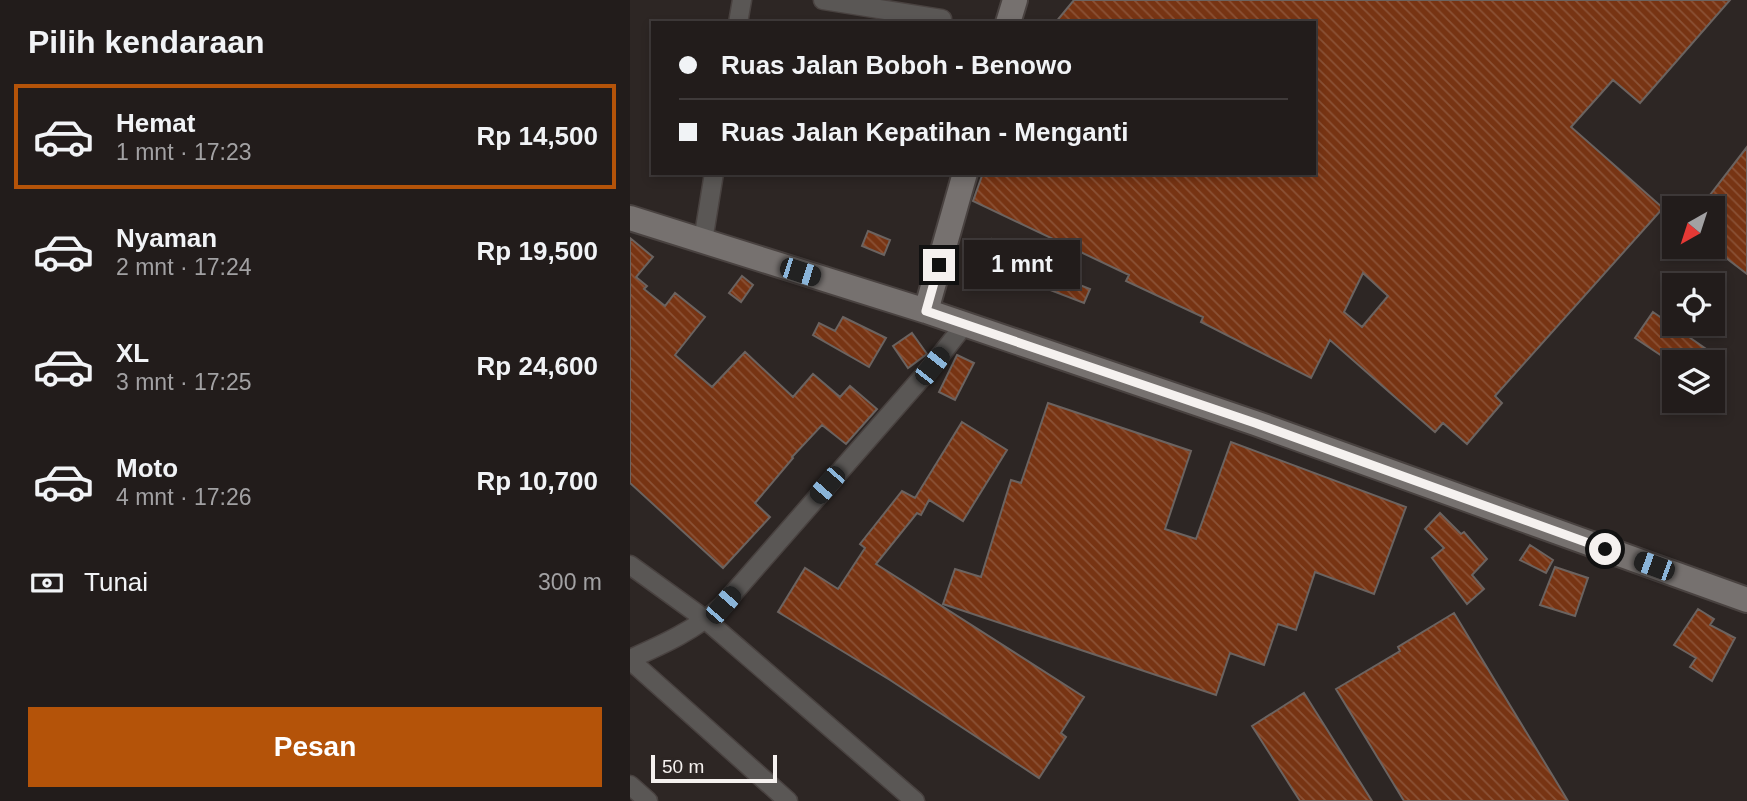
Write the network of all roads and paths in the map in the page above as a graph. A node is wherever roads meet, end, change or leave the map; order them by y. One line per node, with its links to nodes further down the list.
1 (742, 0): 5 (street)
2 (822, 0): 4 (street)
3 (1015, 0): 6 (main road)
4 (942, 19)
5 (738, 21)
6 (1008, 21)
7 (714, 175): 10 (street)
8 (964, 175): 11 (main road)
9 (630, 218): 10 (main road)
10 (703, 241): 11 (main road)
11 (926, 311): 12 (main road)
12 (965, 324): 14 (main road); 15 (street)
13 (630, 565): 15 (street)
14 (1747, 600)
15 (706, 620): 16 (street); 18 (street)
16 (630, 659): 17 (street)
17 (788, 801)
18 (915, 801)

